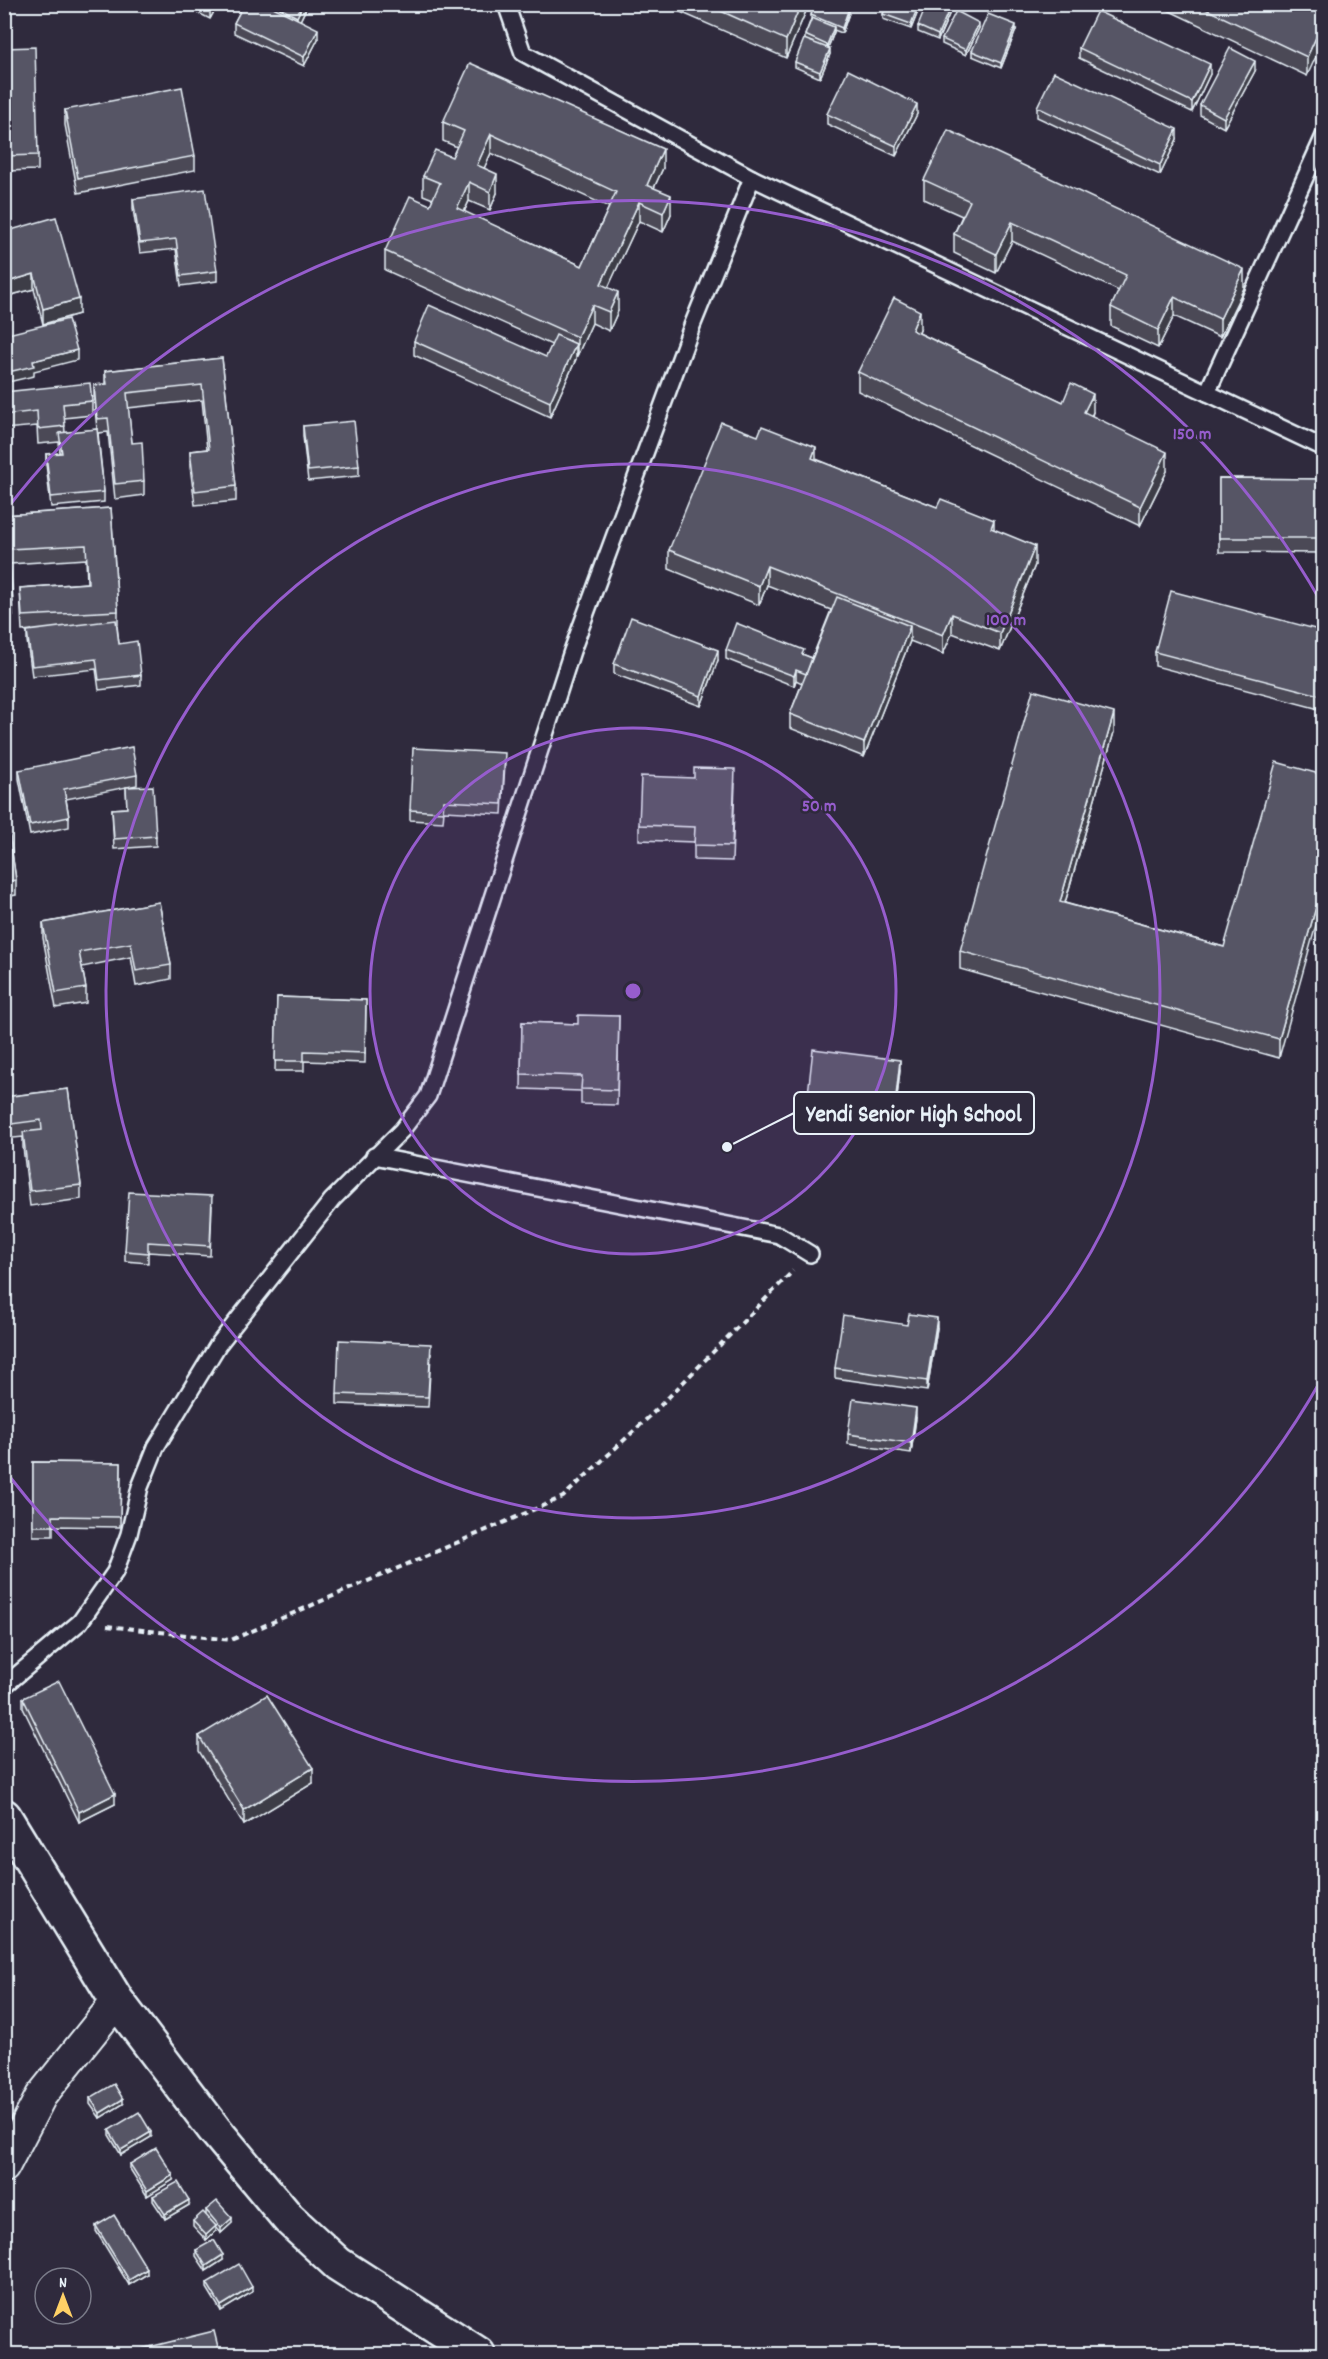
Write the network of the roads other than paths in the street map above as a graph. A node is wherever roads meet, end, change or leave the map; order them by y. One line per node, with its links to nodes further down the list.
1 (506, 4): 3 (lane)
2 (1323, 136): 4 (lane)
3 (752, 178): 4 (lane); 6 (lane)
4 (1207, 393): 5 (lane)
5 (1323, 448)
6 (374, 1156): 7 (lane); 8 (lane)
7 (810, 1254)
8 (4, 1686)
9 (4, 1816): 10 (street)
10 (117, 2001): 11 (street); 12 (street)
11 (4, 2167)
12 (478, 2355)

